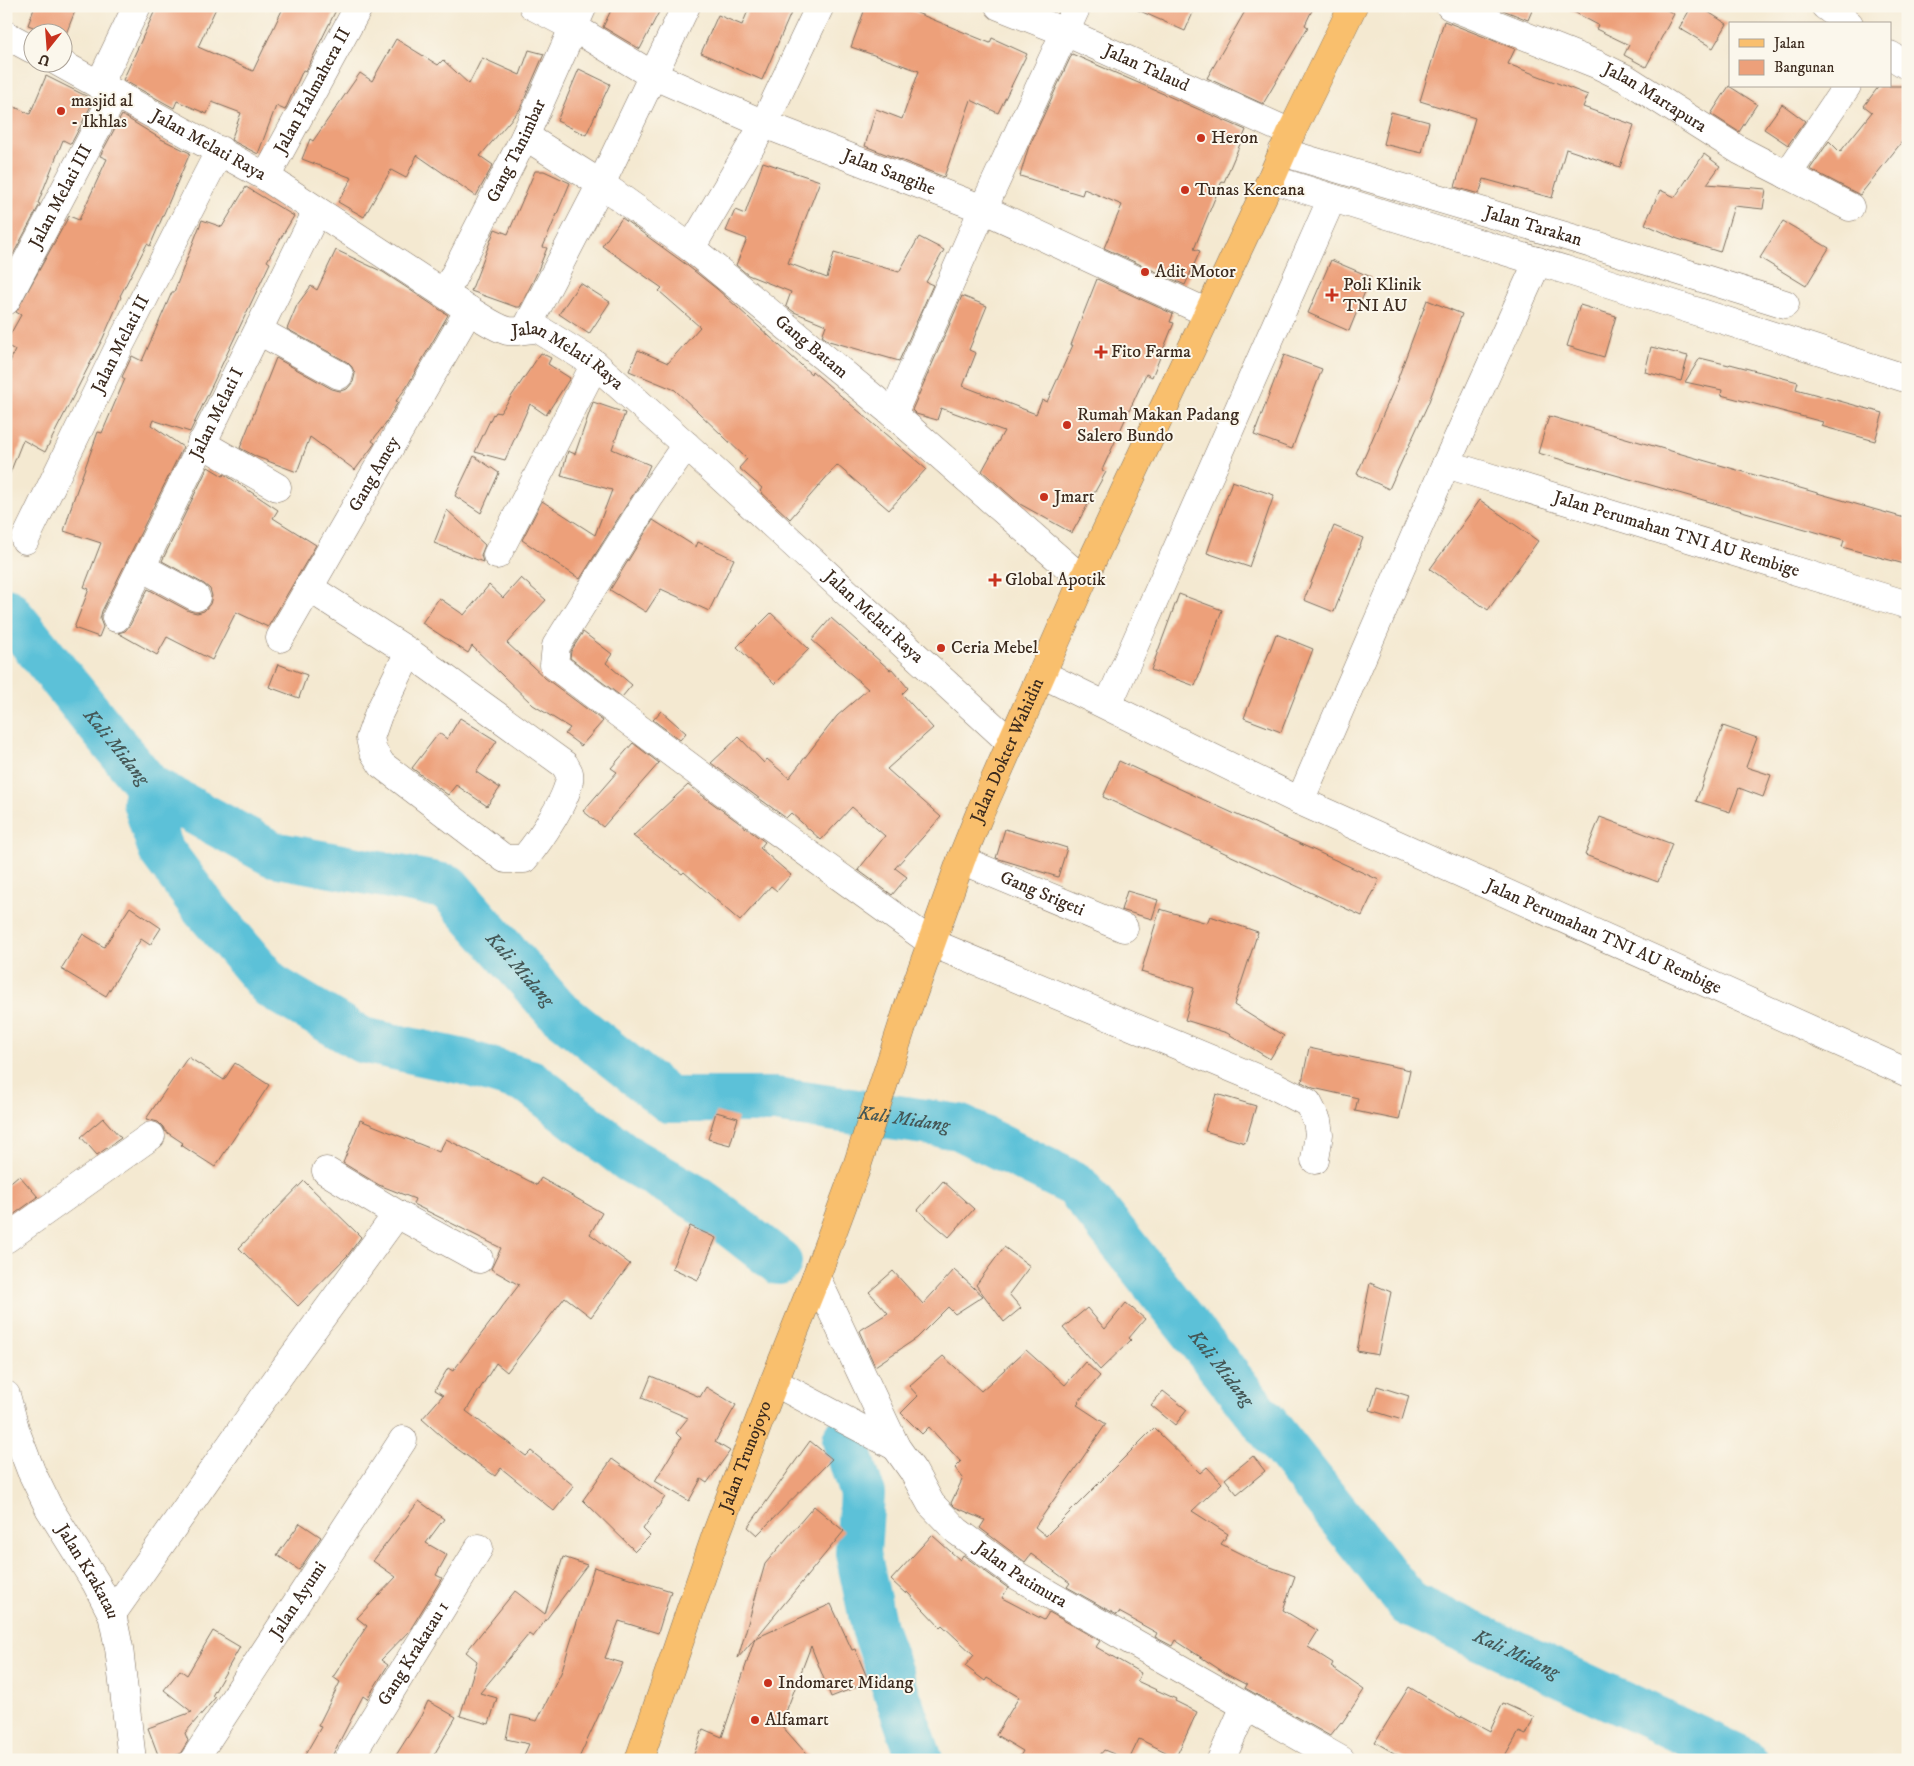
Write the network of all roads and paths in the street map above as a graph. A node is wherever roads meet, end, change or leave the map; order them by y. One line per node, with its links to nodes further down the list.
1 (137, 6): 19 (street, Jalan Melati III)
2 (359, 6): 25 (street, Jalan Halmahera II)
3 (533, 6): 11 (street, Jalan Sangihe)
4 (686, 6): 17 (street)
5 (820, 6): 20 (street)
6 (1000, 6): 13 (street, Jalan Talaud)
7 (1077, 6): 13 (street)
8 (1353, 6): 22 (main road, Jalan Dokter Wahidin)
9 (1450, 6): 24 (street, Jalan Martapura)
10 (1824, 6): 12 (street)
11 (578, 16): 17 (street, Jalan Sangihe); 21 (street, Gang Tanimbar)
12 (1846, 22)
13 (1065, 32): 22 (street, Jalan Talaud); 30 (street)
14 (1892, 56): 15 (street)
15 (1908, 66)
16 (72, 70): 19 (street, Jalan Melati Raya)
17 (652, 75): 20 (street, Jalan Sangihe); 27 (street)
18 (1846, 88): 24 (street)
19 (107, 89): 23 (street, Jalan Melati Raya); 35 (street, Jalan Melati III)
20 (764, 124): 30 (street, Jalan Sangihe); 32 (street)
21 (525, 136): 27 (street, Gang Batam); 34 (street, Gang Tanimbar)
22 (1287, 142): 26 (main road, Jalan Dokter Wahidin); 36 (street, Jalan Tarakan)
23 (220, 150): 25 (street, Jalan Melati Raya); 49 (street, Jalan Melati II)
24 (1787, 175): 29 (street, Jalan Martapura)
25 (266, 177): 31 (street, Jalan Melati Raya)
26 (1271, 179): 28 (street); 38 (main road, Jalan Dokter Wahidin)
27 (601, 184): 32 (street, Gang Batam); 39 (street)
28 (1332, 198): 33 (street); 60 (street)
29 (1850, 207)
30 (983, 209): 38 (street, Jalan Sangihe); 44 (street)
31 (317, 210): 34 (street, Jalan Melati Raya); 40 (street, Jalan Melati I)
32 (691, 248): 44 (street, Gang Batam)
33 (1538, 261): 43 (street); 47 (street)
34 (445, 293): 37 (street, Jalan Melati Raya)
35 (6, 301)
36 (1785, 304)
37 (469, 310): 39 (street, Jalan Melati Raya); 53 (street, Gang Amey)
38 (1208, 312): 52 (main road, Jalan Dokter Wahidin)
39 (526, 329): 41 (street, Jalan Melati Raya)
40 (259, 331): 42 (street); 45 (street, Jalan Melati I)
41 (595, 364): 46 (street, Jalan Melati Raya); 50 (street)
42 (340, 376)
43 (1908, 379)
44 (892, 414): 52 (street, Gang Batam)
45 (202, 443): 48 (street); 51 (street, Jalan Melati I)
46 (686, 445): 61 (street, Jalan Melati Raya); 65 (street)
47 (1446, 464): 55 (street, Jalan Perumahan TNI AU Rembige); 62 (street)
48 (277, 487)
49 (25, 540)
50 (497, 555)
51 (141, 567): 54 (street); 56 (street, Jalan Melati I)
52 (1083, 580): 59 (main road, Jalan Dokter Wahidin)
53 (308, 587): 57 (street, Gang Amey); 58 (street)
54 (196, 597)
55 (1908, 605)
56 (116, 618)
57 (280, 638)
58 (409, 652): 58 (street)
59 (1042, 674): 60 (street, Jalan Perumahan TNI AU Rembige); 61 (main road, Jalan Dokter Wahidin)
60 (1108, 705): 62 (street, Jalan Perumahan TNI AU Rembige)
61 (1010, 743): 63 (main road, Jalan Dokter Wahidin)
62 (1300, 801): 66 (street, Jalan Perumahan TNI AU Rembige)
63 (961, 860): 64 (street, Gang Srigeti); 65 (main road, Jalan Dokter Wahidin)
64 (1124, 928)
65 (932, 943): 68 (main road, Jalan Dokter Wahidin); 69 (street)
66 (1908, 1073)
67 (151, 1136): 72 (street)
68 (861, 1154): 74 (main road, Jalan Trunojoyo)
69 (1315, 1160)
70 (326, 1171): 71 (street)
71 (397, 1214): 73 (street); 80 (street)
72 (6, 1239)
73 (479, 1259)
74 (816, 1277): 75 (main road, Jalan Trunojoyo); 78 (street, Jalan Patimura)
75 (774, 1382): 78 (street); 85 (main road, Jalan Trunojoyo)
76 (6, 1395): 80 (street, Jalan Krakatau)
77 (403, 1440): 83 (street, Jalan Ayumi)
78 (896, 1447): 81 (street, Jalan Patimura)
79 (479, 1548): 84 (street, Gang Krakatau 1)
80 (112, 1614): 82 (street, Jalan Krakatau)
81 (1245, 1706): 86 (street); 87 (street, Jalan Patimura)
82 (132, 1760)
83 (194, 1760)
84 (348, 1760)
85 (639, 1760)
86 (1221, 1760)
87 (1341, 1760)

